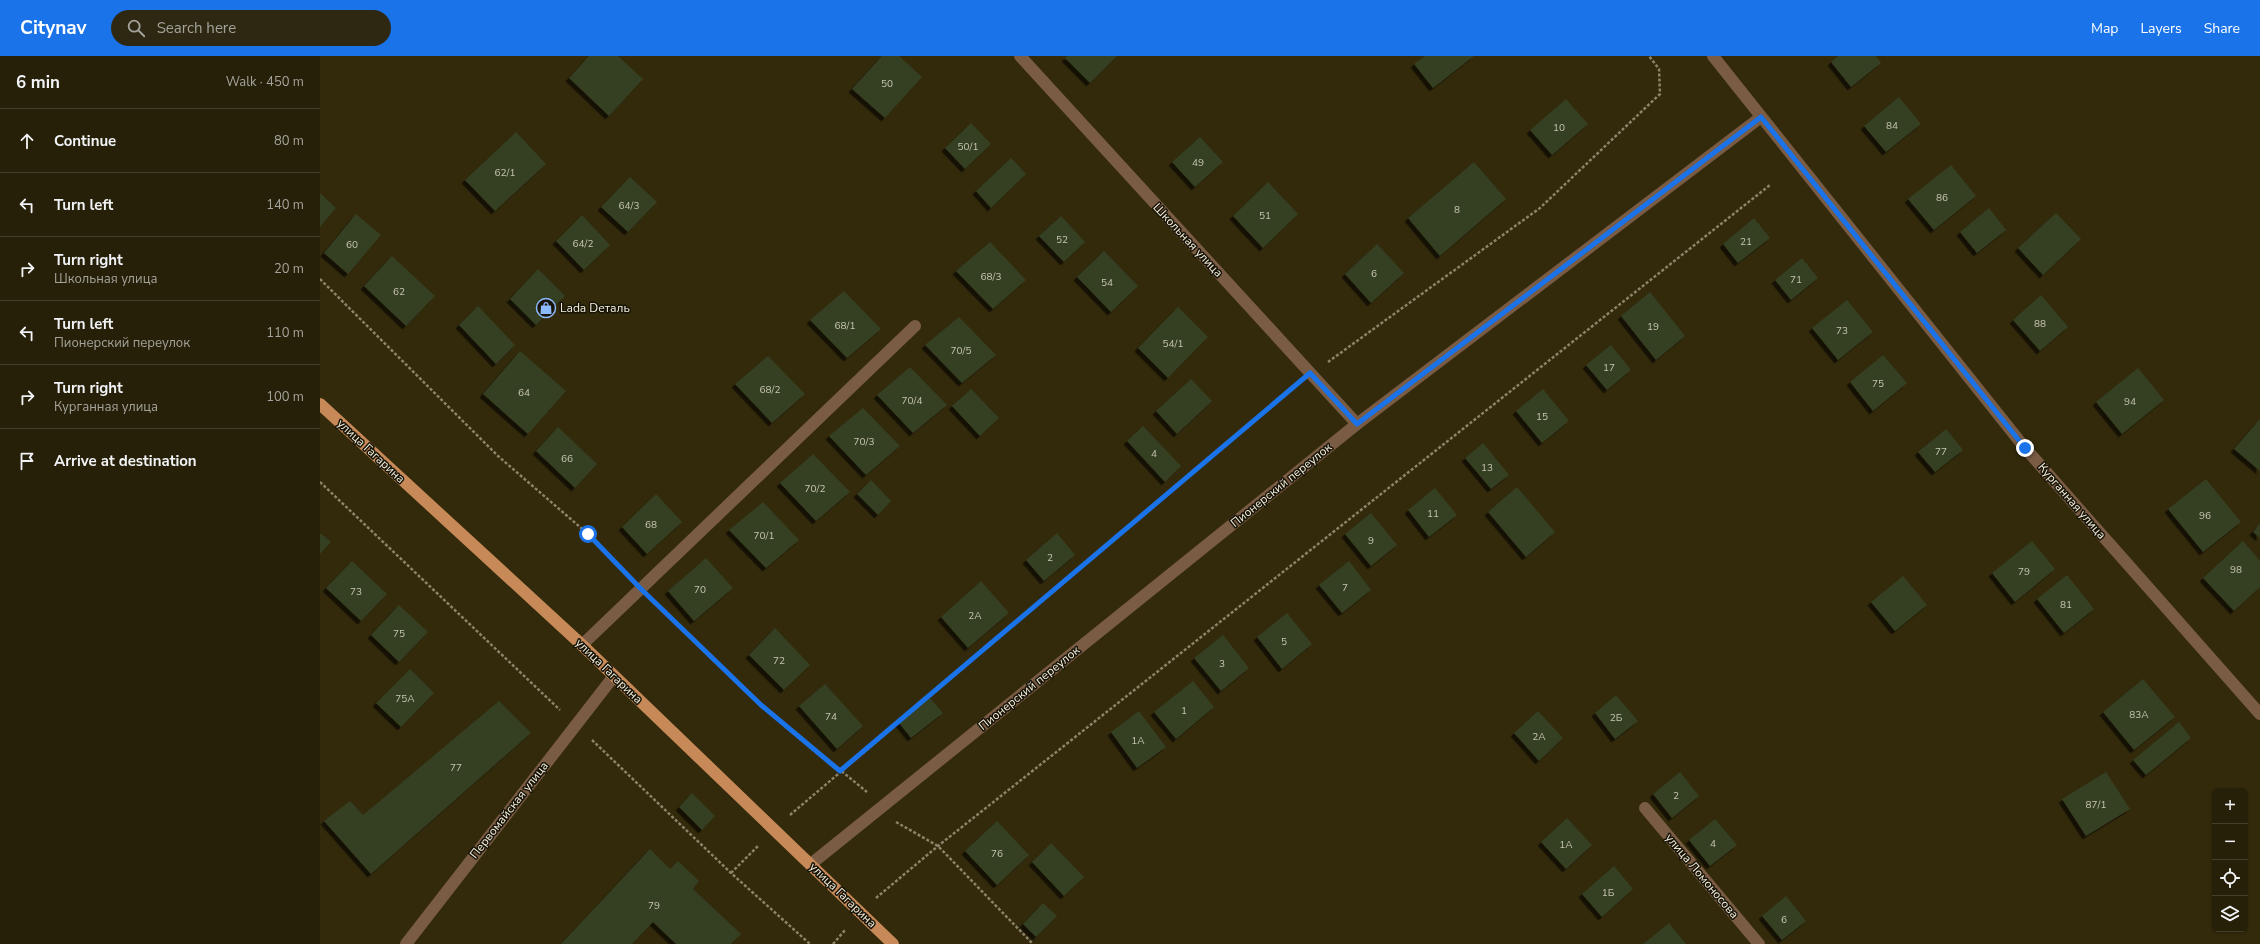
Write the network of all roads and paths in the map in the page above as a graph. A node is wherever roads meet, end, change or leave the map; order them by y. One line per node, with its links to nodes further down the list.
1 (1020, 56): 8 (street, Школьная улица)
2 (1649, 56): 8 (path)
3 (1713, 56): 4 (street, Курганная улица)
4 (1761, 117): 10 (street, Пионерский переулок); 14 (street, Курганная улица)
5 (1770, 185): 20 (path)
6 (320, 280): 11 (path)
7 (915, 326): 11 (street)
8 (1310, 373): 10 (street, Школьная улица); 15 (path)
9 (320, 404): 12 (main road, улица Гагарина)
10 (1357, 424): 21 (street, Пионерский переулок)
11 (641, 589): 12 (street); 15 (path)
12 (582, 645): 13 (main road, улица Гагарина)
13 (614, 676): 19 (main road, улица Гагарина); 24 (street, Первомайская улица)
14 (2260, 714)
15 (840, 771): 16 (path); 19 (path)
16 (868, 792)
17 (1645, 808): 28 (street, улица Ломоносова)
18 (890, 819): 20 (path)
19 (774, 829): 21 (main road, улица Гагарина); 22 (path)
20 (938, 846): 23 (path); 27 (path)
21 (811, 864): 23 (main road, улица Гагарина)
22 (731, 873)
23 (860, 912): 25 (path); 26 (main road, улица Гагарина)
24 (406, 944)
25 (833, 944)
26 (893, 944)
27 (1033, 944)
28 (1760, 944)

